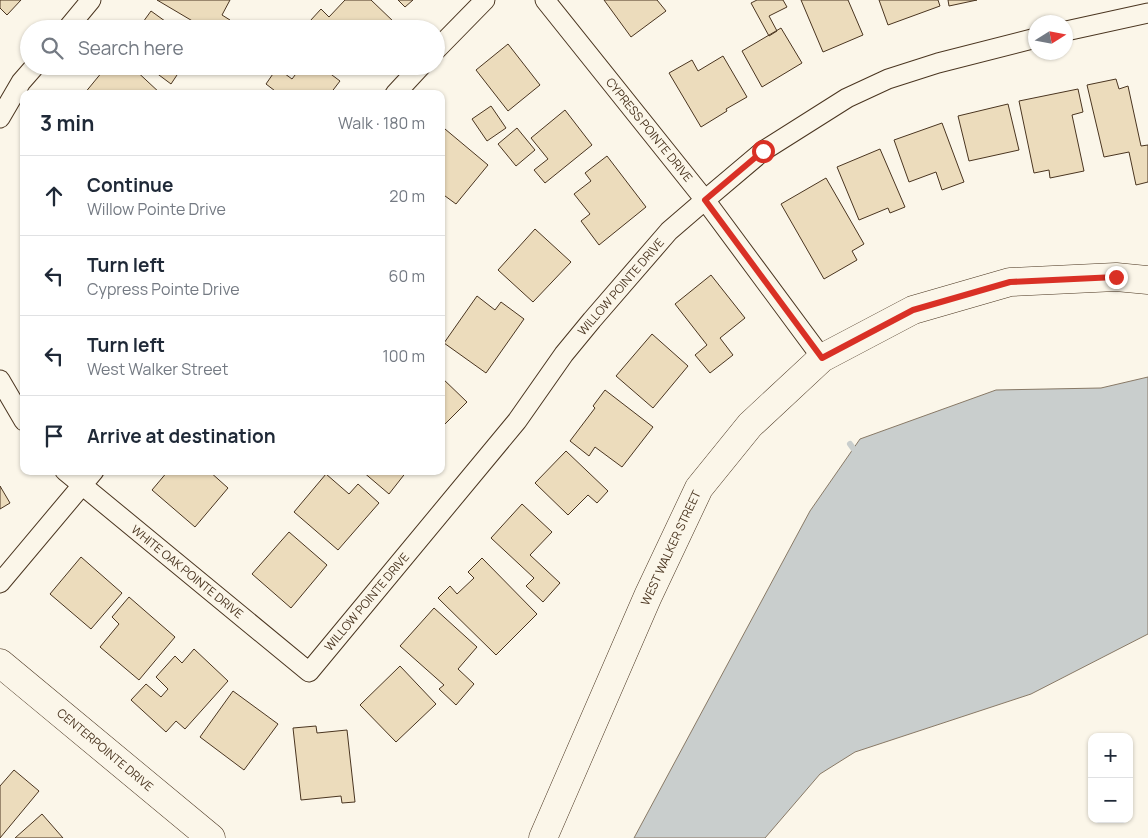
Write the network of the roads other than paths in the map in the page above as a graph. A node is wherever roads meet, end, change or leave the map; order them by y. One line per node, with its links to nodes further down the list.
1 (91, 0): 5 (street)
2 (485, 0): 8 (street)
3 (545, 0): 13 (street, CYPRESS POINTE DRIVE)
4 (1148, 13): 6 (street)
5 (74, 20)
6 (1073, 29)
7 (1028, 40): 13 (street, WILLOW POINTE DRIVE)
8 (445, 41)
9 (27, 75): 12 (street)
10 (413, 75): 11 (street)
11 (400, 90)
12 (0, 118)
13 (705, 200): 15 (street, CYPRESS POINTE DRIVE); 23 (street, WILLOW POINTE DRIVE)
14 (1148, 280): 15 (street, WEST WALKER STREET)
15 (822, 358): 25 (street, WEST WALKER STREET)
16 (0, 380): 17 (street)
17 (20, 414)
18 (70, 475): 20 (street, WHITE OAK POINTE DRIVE)
19 (91, 475): 20 (street)
20 (82, 486): 21 (street); 23 (street, WHITE OAK POINTE DRIVE)
21 (0, 584)
22 (0, 663): 24 (street, CENTERPOINTE DRIVE)
23 (309, 672)
24 (211, 838)
25 (543, 838)

